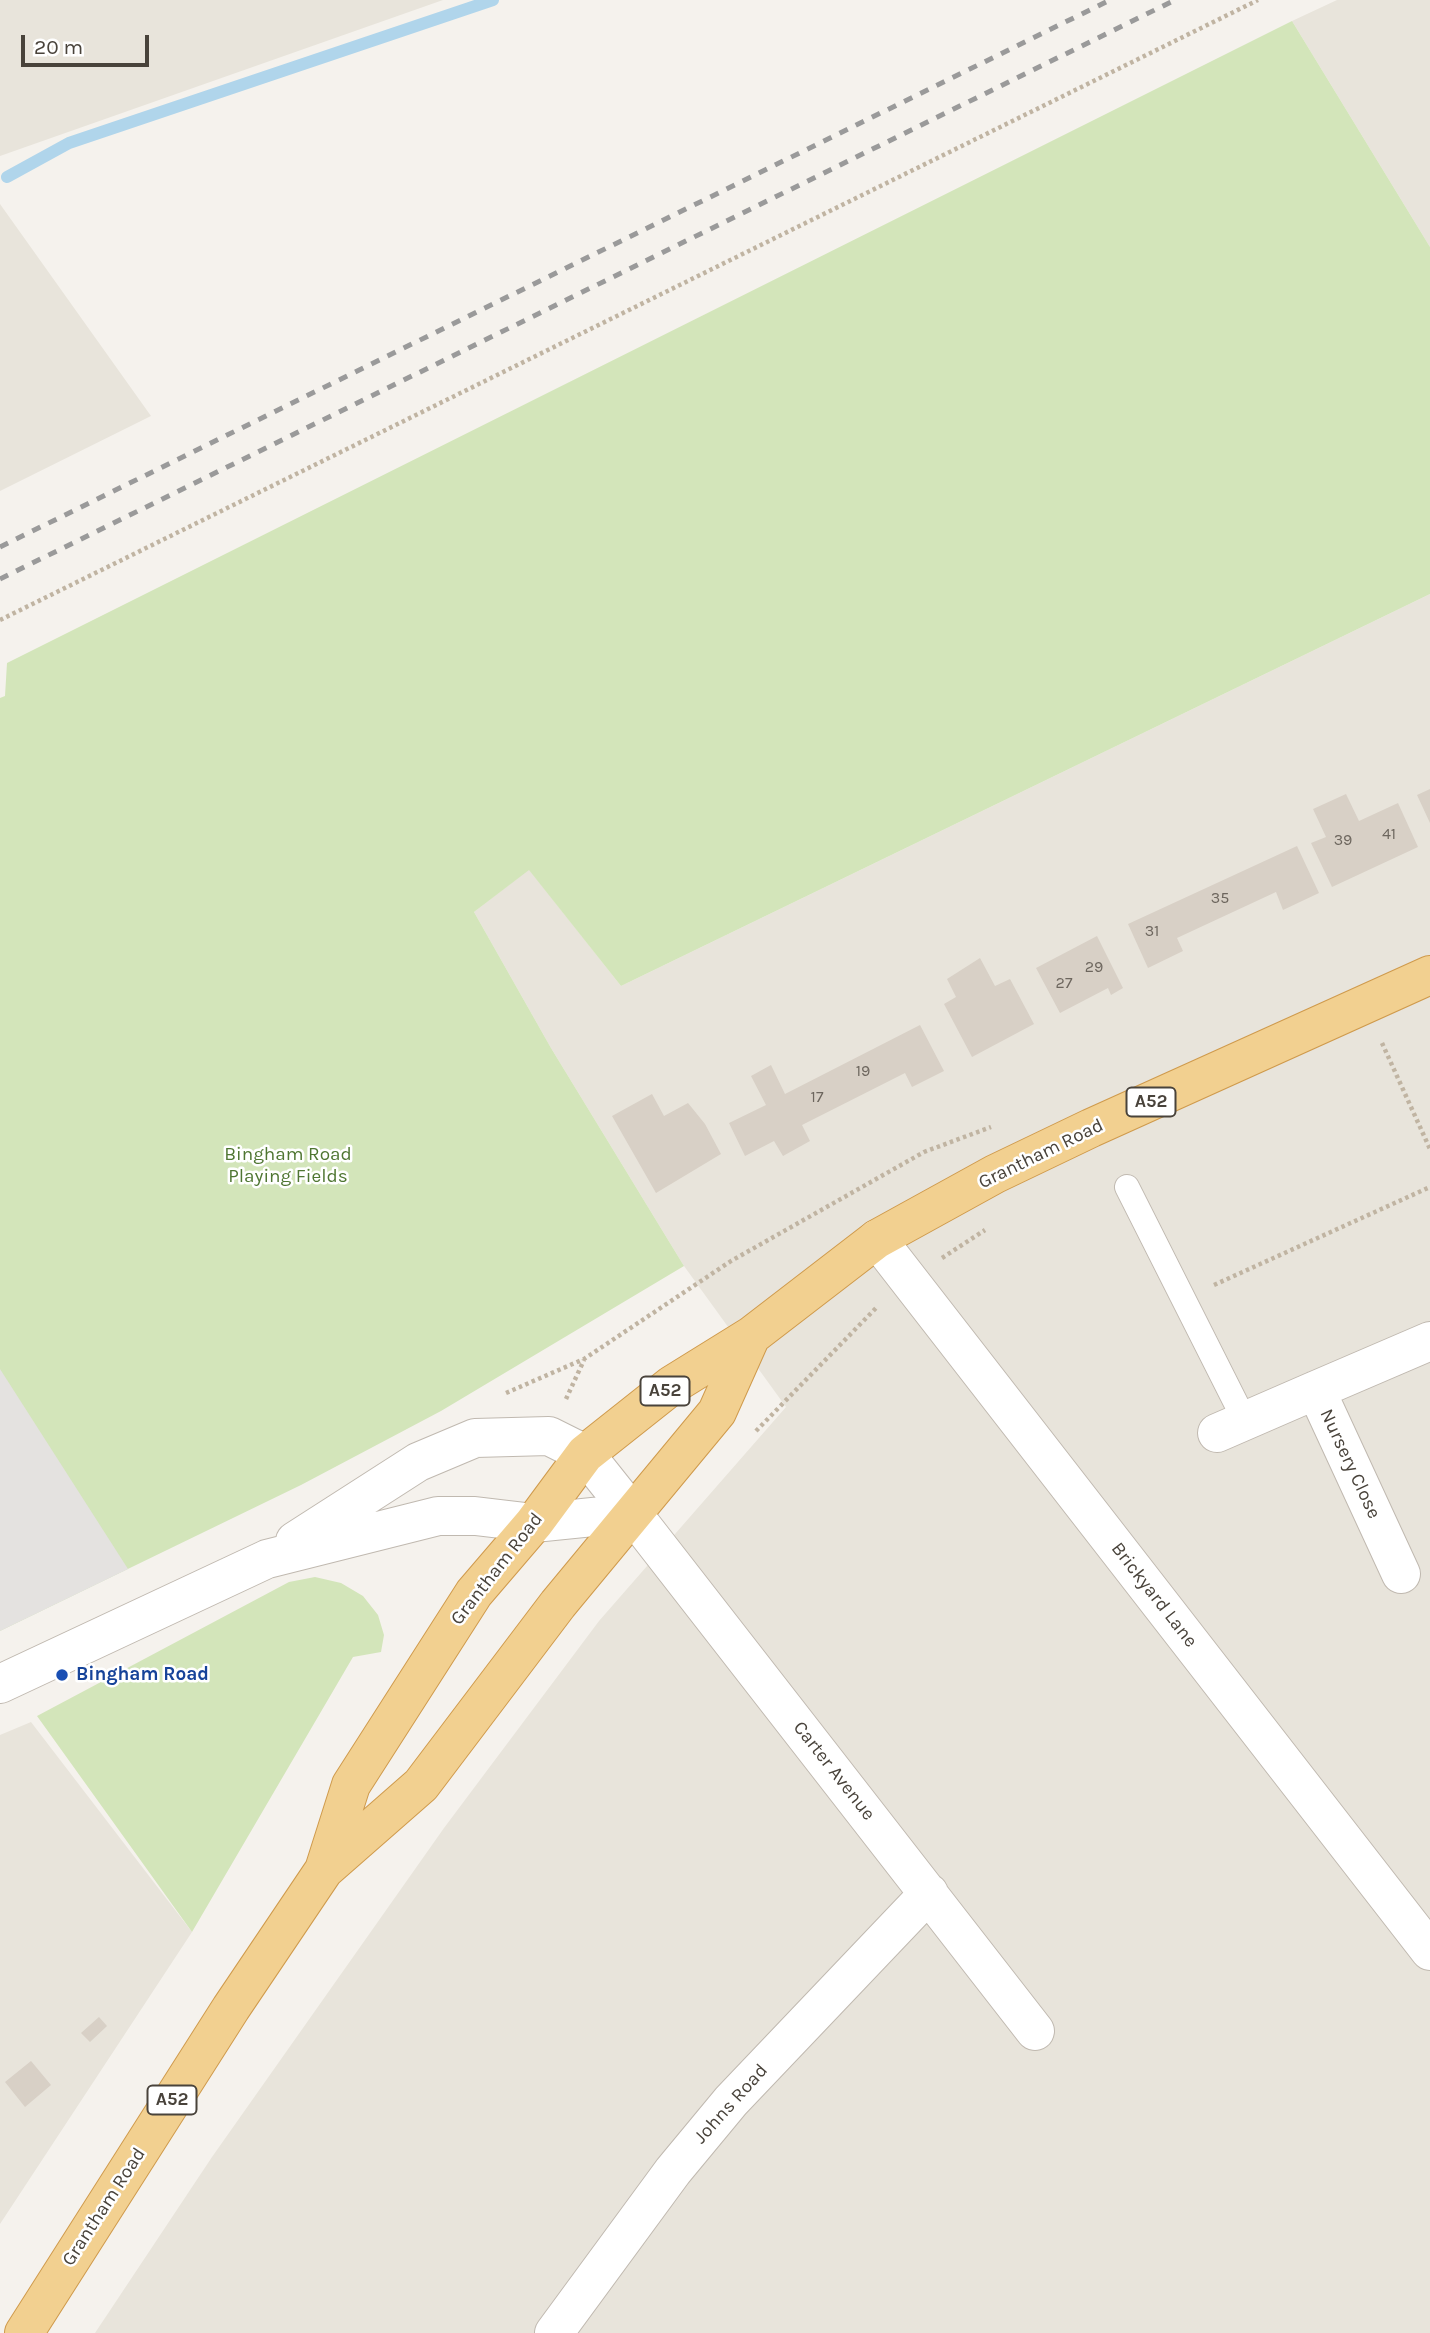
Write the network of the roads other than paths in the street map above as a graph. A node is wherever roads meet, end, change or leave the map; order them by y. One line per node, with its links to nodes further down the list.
1 (1430, 975): 3 (highway, Grantham Road / A52)
2 (1127, 1187): 7 (lane)
3 (877, 1239): 4 (highway, Grantham Road / A52); 16 (street, Brickyard Lane)
4 (751, 1336): 8 (highway, Grantham Road / A52); 9 (highway, Grantham Road / A52)
5 (1430, 1341): 6 (street, Nursery Close)
6 (1316, 1391): 7 (street); 12 (street, Nursery Close)
7 (1231, 1427)
8 (585, 1454): 9 (street, Carter Avenue); 10 (highway, Grantham Road / A52); 11 (street)
9 (632, 1513): 10 (street); 14 (highway, Grantham Road / A52); 15 (street, Carter Avenue)
10 (534, 1523): 11 (street); 14 (highway, Grantham Road / A52)
11 (267, 1559): 13 (street)
12 (1401, 1574)
13 (0, 1684)
14 (324, 1870): 18 (highway, Grantham Road / A52)
15 (929, 1893): 17 (street, Carter Avenue); 19 (street, Johns Road)
16 (1430, 1951)
17 (1035, 2031)
18 (24, 2333)
19 (554, 2333)

